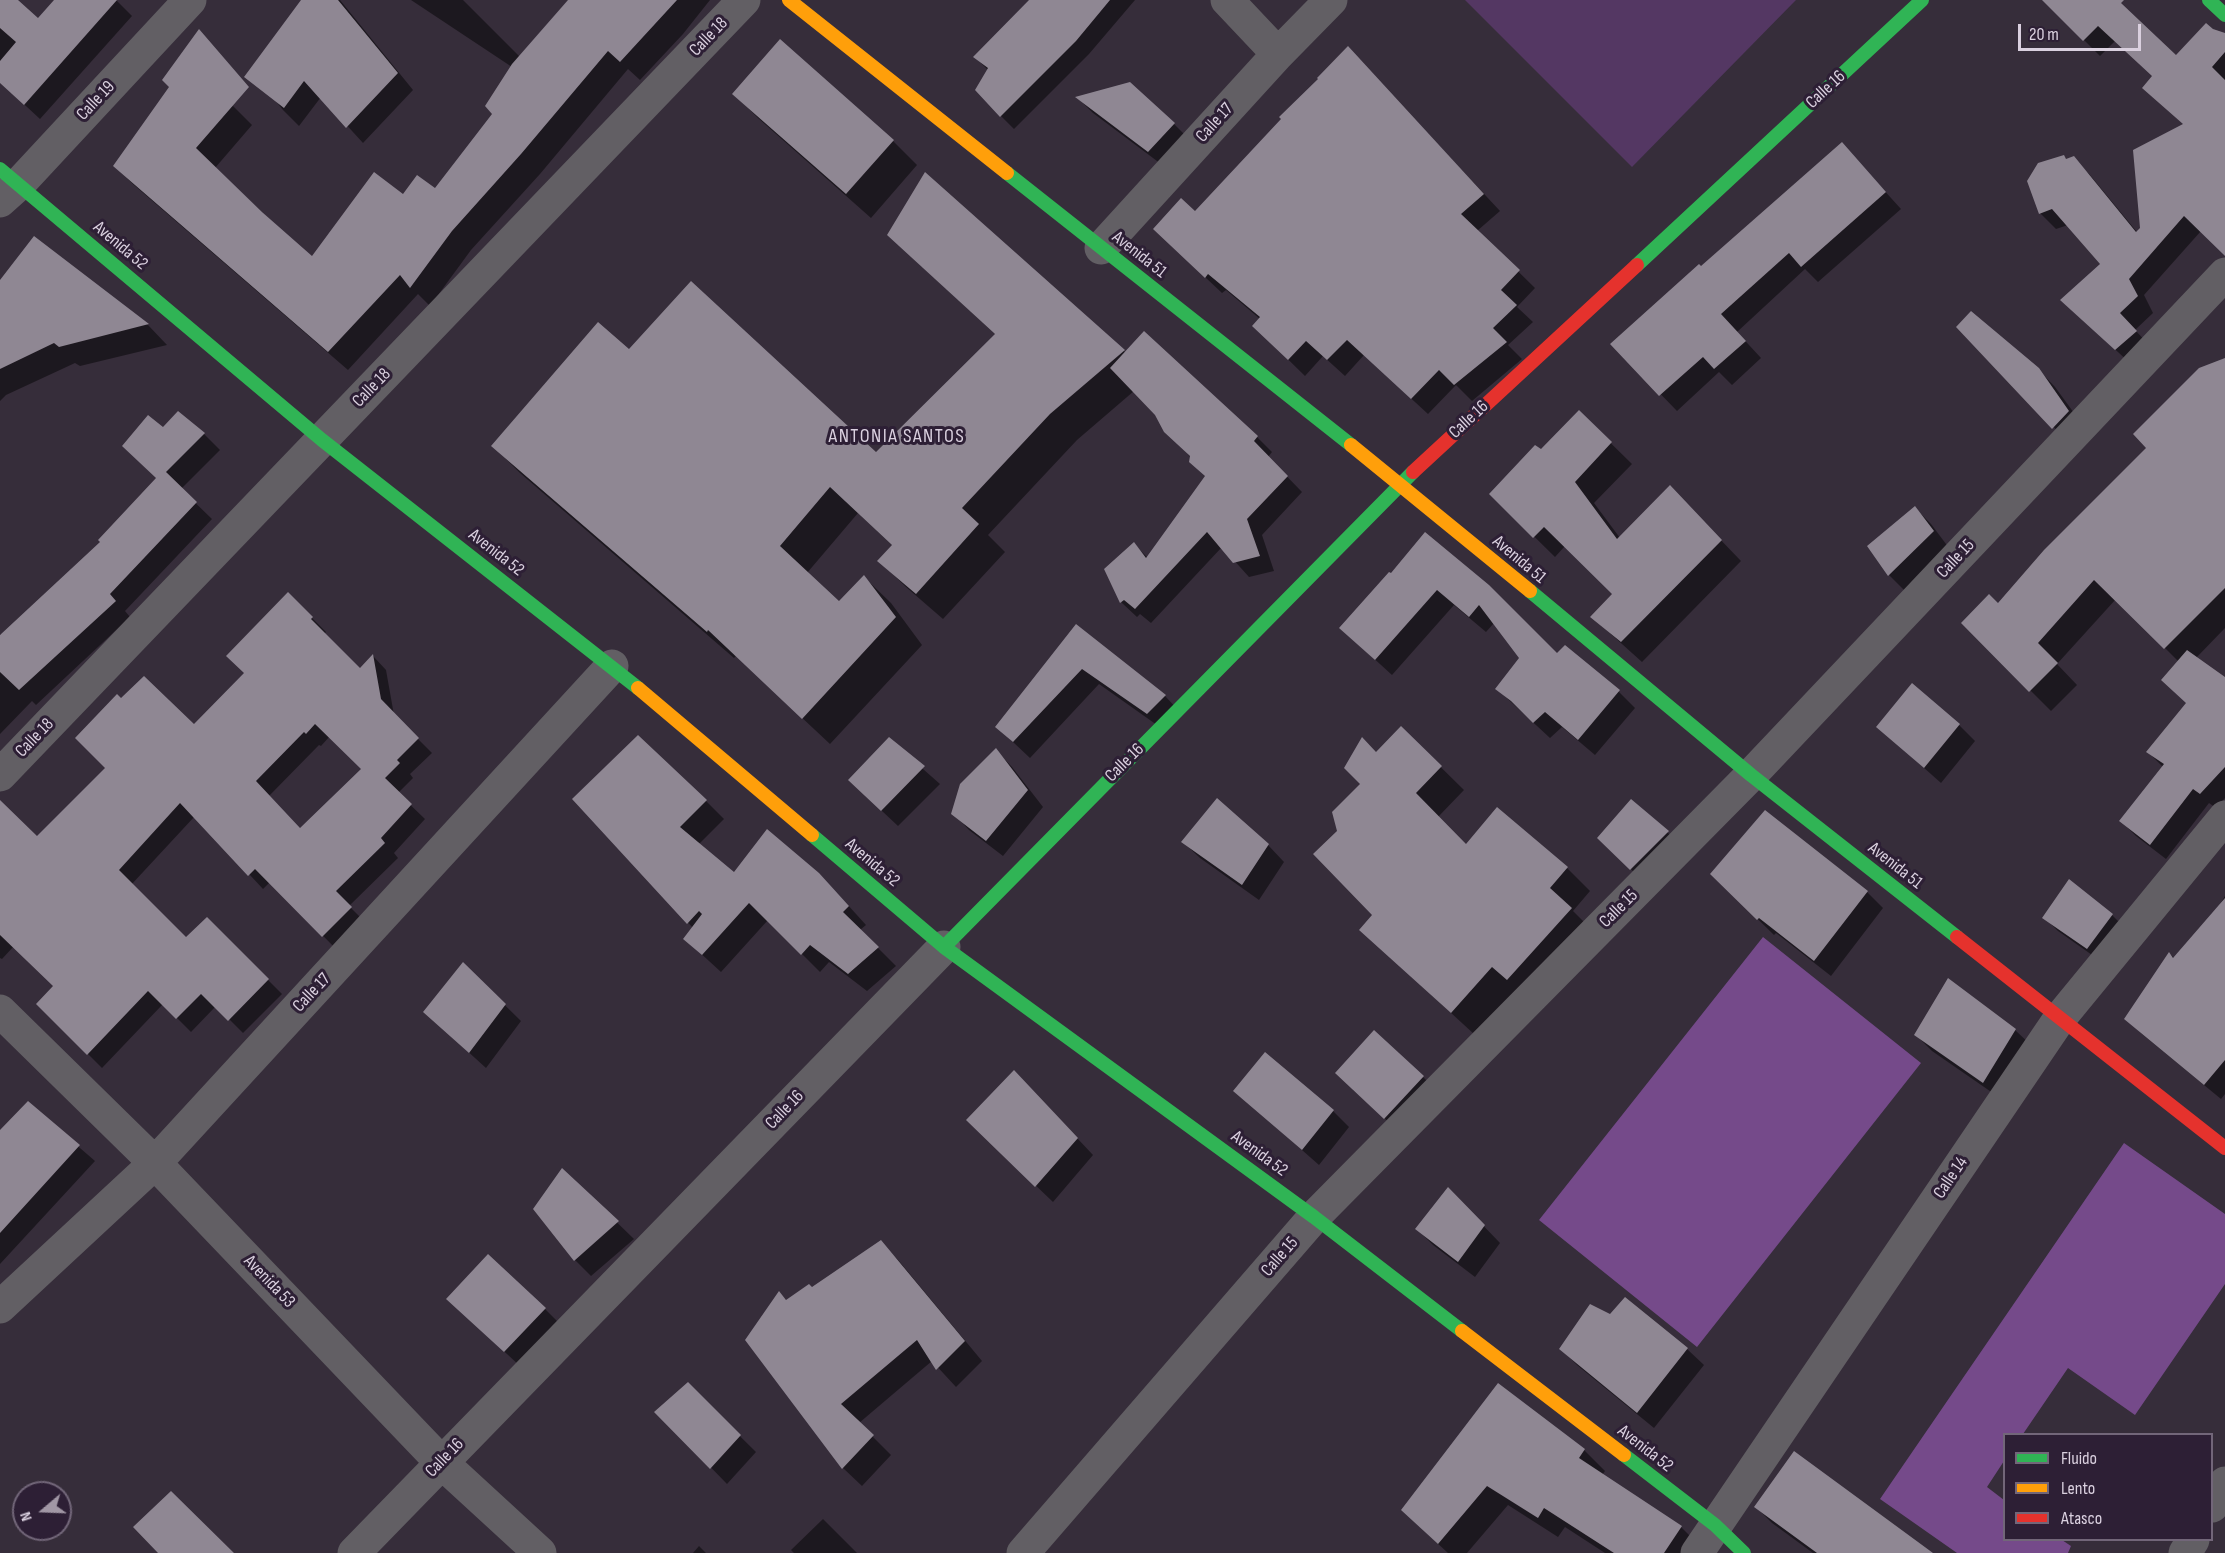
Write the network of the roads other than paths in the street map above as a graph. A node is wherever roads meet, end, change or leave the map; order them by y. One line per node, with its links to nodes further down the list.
1 (190, 0): 10 (street, Calle 19)
2 (744, 0): 13 (street, Calle 18)
3 (789, 0): 11 (street, Avenida 51)
4 (1227, 0): 9 (street)
5 (1331, 0): 9 (street, Calle 17)
6 (1922, 0): 14 (street, Calle 16)
7 (2209, 0): 8 (street)
8 (2225, 15)
9 (1278, 54): 11 (street, Calle 17)
10 (6, 185): 13 (street, Avenida 52)
11 (1101, 248): 14 (street, Avenida 51)
12 (2225, 274): 17 (street, Calle 15)
13 (322, 440): 15 (street, Avenida 52); 16 (street, Calle 18)
14 (1400, 484): 17 (street, Avenida 51); 19 (street, Calle 16)
15 (612, 666): 19 (street, Avenida 52); 23 (street, Calle 17)
16 (0, 775)
17 (1751, 776): 21 (street, Avenida 51); 24 (street, Calle 15)
18 (2225, 818): 21 (street, Calle 14)
19 (944, 947): 24 (street, Avenida 52); 26 (street, Calle 16)
20 (0, 1011): 23 (street, Avenida 53)
21 (2060, 1018): 22 (street, Avenida 51); 29 (street, Calle 14)
22 (2225, 1148)
23 (155, 1163): 25 (street, Calle 17); 26 (street, Avenida 53)
24 (1314, 1217): 29 (street, Avenida 52); 32 (street, Calle 15)
25 (0, 1306)
26 (441, 1462): 30 (street, Calle 16); 31 (street, Avenida 53)
27 (2225, 1483): 28 (street)
28 (2213, 1503)
29 (1715, 1525): 33 (street, Calle 14); 34 (street, Avenida 52)
30 (354, 1553)
31 (540, 1553)
32 (1023, 1553)
33 (1697, 1553)
34 (1744, 1553)

